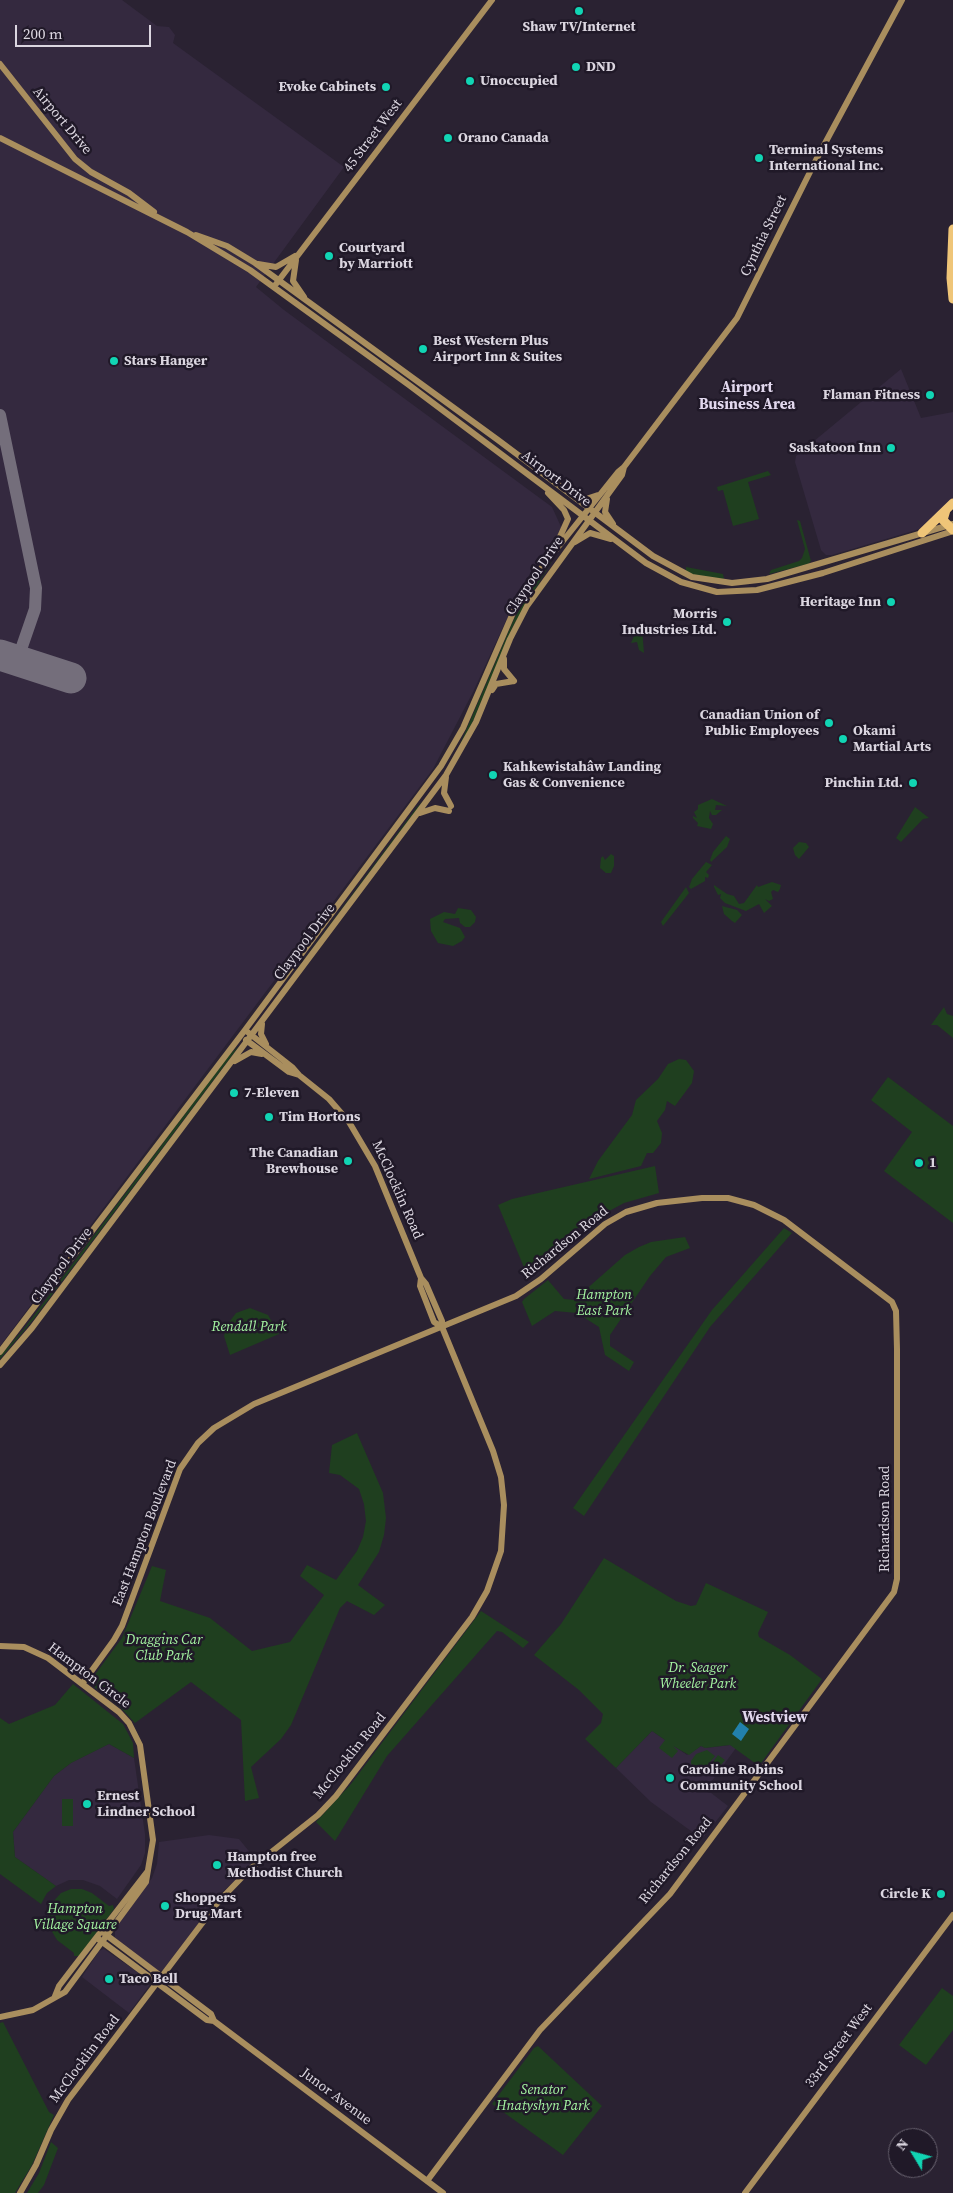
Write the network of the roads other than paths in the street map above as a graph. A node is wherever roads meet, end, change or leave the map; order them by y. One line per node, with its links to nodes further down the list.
1 (492, 0): 8 (main road, 45 Street West)
2 (902, 0): 15 (main road, Cynthia Street)
3 (0, 64): 5 (main road, Airport Drive)
4 (0, 138): 5 (main road, Airport Drive)
5 (162, 219): 7 (main road, Airport Drive)
6 (953, 229): 12 (highway)
7 (187, 232): 9 (main road, Airport Drive); 11 (main road, Airport Drive)
8 (298, 255): 9 (main road); 10 (main road, 45 Street West); 13 (main road)
9 (255, 263): 10 (main road, Airport Drive)
10 (278, 281): 11 (main road, 45 Street West); 13 (main road, Airport Drive)
11 (274, 287): 14 (main road, Airport Drive)
12 (953, 300)
13 (309, 304): 16 (main road, Airport Drive)
14 (536, 479): 20 (main road, Airport Drive); 25 (main road)
15 (608, 490): 16 (main road); 18 (main road, Cynthia Street); 23 (main road)
16 (575, 498): 18 (main road, Airport Drive)
17 (953, 503): 19 (highway)
18 (591, 510): 20 (main road, Claypool Drive); 23 (main road, Airport Drive)
19 (946, 510): 21 (highway); 22 (highway)
20 (586, 517): 24 (main road, Airport Drive); 25 (main road, Claypool Drive); 26 (main road, Claypool Drive)
21 (952, 528): 22 (main road, Airport Drive); 24 (main road, Airport Drive)
22 (922, 533): 23 (main road, Airport Drive)
23 (622, 534)
24 (617, 541): 26 (main road)
25 (551, 554): 32 (main road, Claypool Drive)
26 (562, 556): 27 (main road, Claypool Drive)
27 (504, 654): 28 (main road, Claypool Drive); 28 (main road)
28 (486, 697): 29 (main road, Claypool Drive)
29 (446, 775): 30 (main road, Claypool Drive); 30 (main road)
30 (417, 815): 31 (main road, Claypool Drive)
31 (263, 1018): 33 (main road, Claypool Drive); 34 (main road)
32 (243, 1033): 33 (main road, McClocklin Road); 37 (main road, Claypool Drive)
33 (249, 1038): 34 (main road, McClocklin Road); 35 (main road, Claypool Drive)
34 (270, 1054): 35 (main road); 36 (main road, McClocklin Road)
35 (227, 1068): 38 (main road, Claypool Drive)
36 (442, 1327): 40 (main road, East Hampton Boulevard); 43 (main road, McClocklin Road); 45 (main road, Richardson Road)
37 (0, 1352)
38 (0, 1365)
39 (0, 1646): 40 (main road, Hampton Circle)
40 (82, 1684): 42 (main road, Hampton Circle)
41 (953, 1915): 48 (main road, 33rd Street West)
42 (102, 1937): 43 (main road, Junor Avenue); 44 (main road, Hampton Circle)
43 (160, 1980): 45 (main road, Junor Avenue); 46 (main road, McClocklin Road)
44 (0, 2017)
45 (427, 2181): 47 (main road, Junor Avenue)
46 (20, 2193)
47 (443, 2193)
48 (744, 2193)

